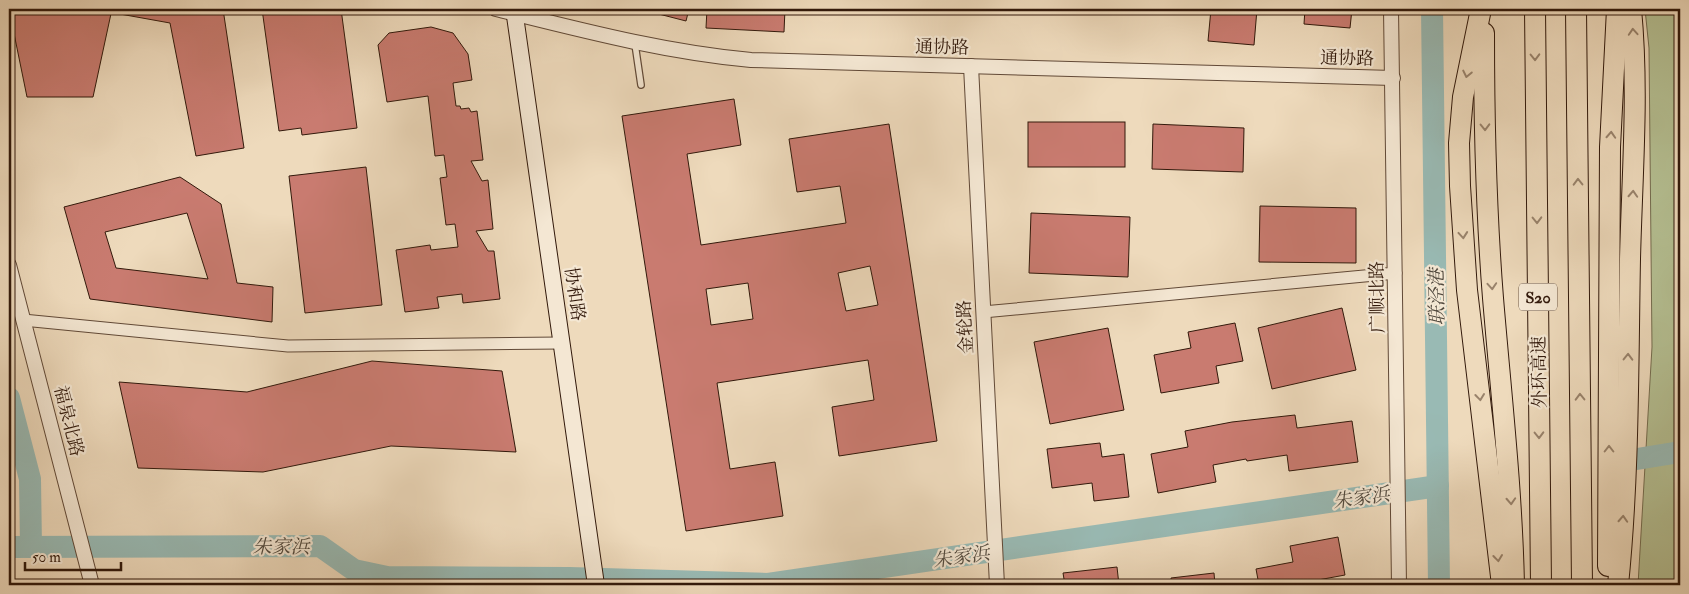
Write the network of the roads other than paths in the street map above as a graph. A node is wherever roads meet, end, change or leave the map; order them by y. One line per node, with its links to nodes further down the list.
1 (496, 9): 8 (street, 通协路)
2 (1391, 9): 11 (street, 广顺北路)
3 (1483, 9): 23 (highway, one-way to 23); 24 (highway, one-way to 24)
4 (1535, 9): 25 (highway, 外环高速 / S20, one-way to 25)
5 (1576, 9): 26 (highway, S20, one-way to 5)
6 (1617, 9): 27 (highway, one-way to 6)
7 (1631, 9): 28 (highway, one-way to 7)
8 (514, 11): 9 (street, 通协路); 18 (main road, 协和路)
9 (635, 44): 10 (street, 通协路); 12 (lane)
10 (971, 66): 11 (street, 通协路); 16 (street, 金轮路)
11 (1393, 78): 14 (street, 广顺北路)
12 (641, 85)
13 (9, 265): 15 (street, 福泉北路)
14 (1396, 273): 16 (street); 22 (street, 广顺北路)
15 (14, 294): 17 (street, 福泉北路)
16 (983, 312): 19 (street, 金轮路)
17 (24, 320): 18 (street); 20 (street, 福泉北路)
18 (561, 344): 21 (main road, 协和路)
19 (997, 579)
20 (92, 585)
21 (596, 585)
22 (1399, 585)
23 (1502, 585)
24 (1514, 585)
25 (1541, 585)
26 (1582, 585)
27 (1608, 585)
28 (1618, 585)

